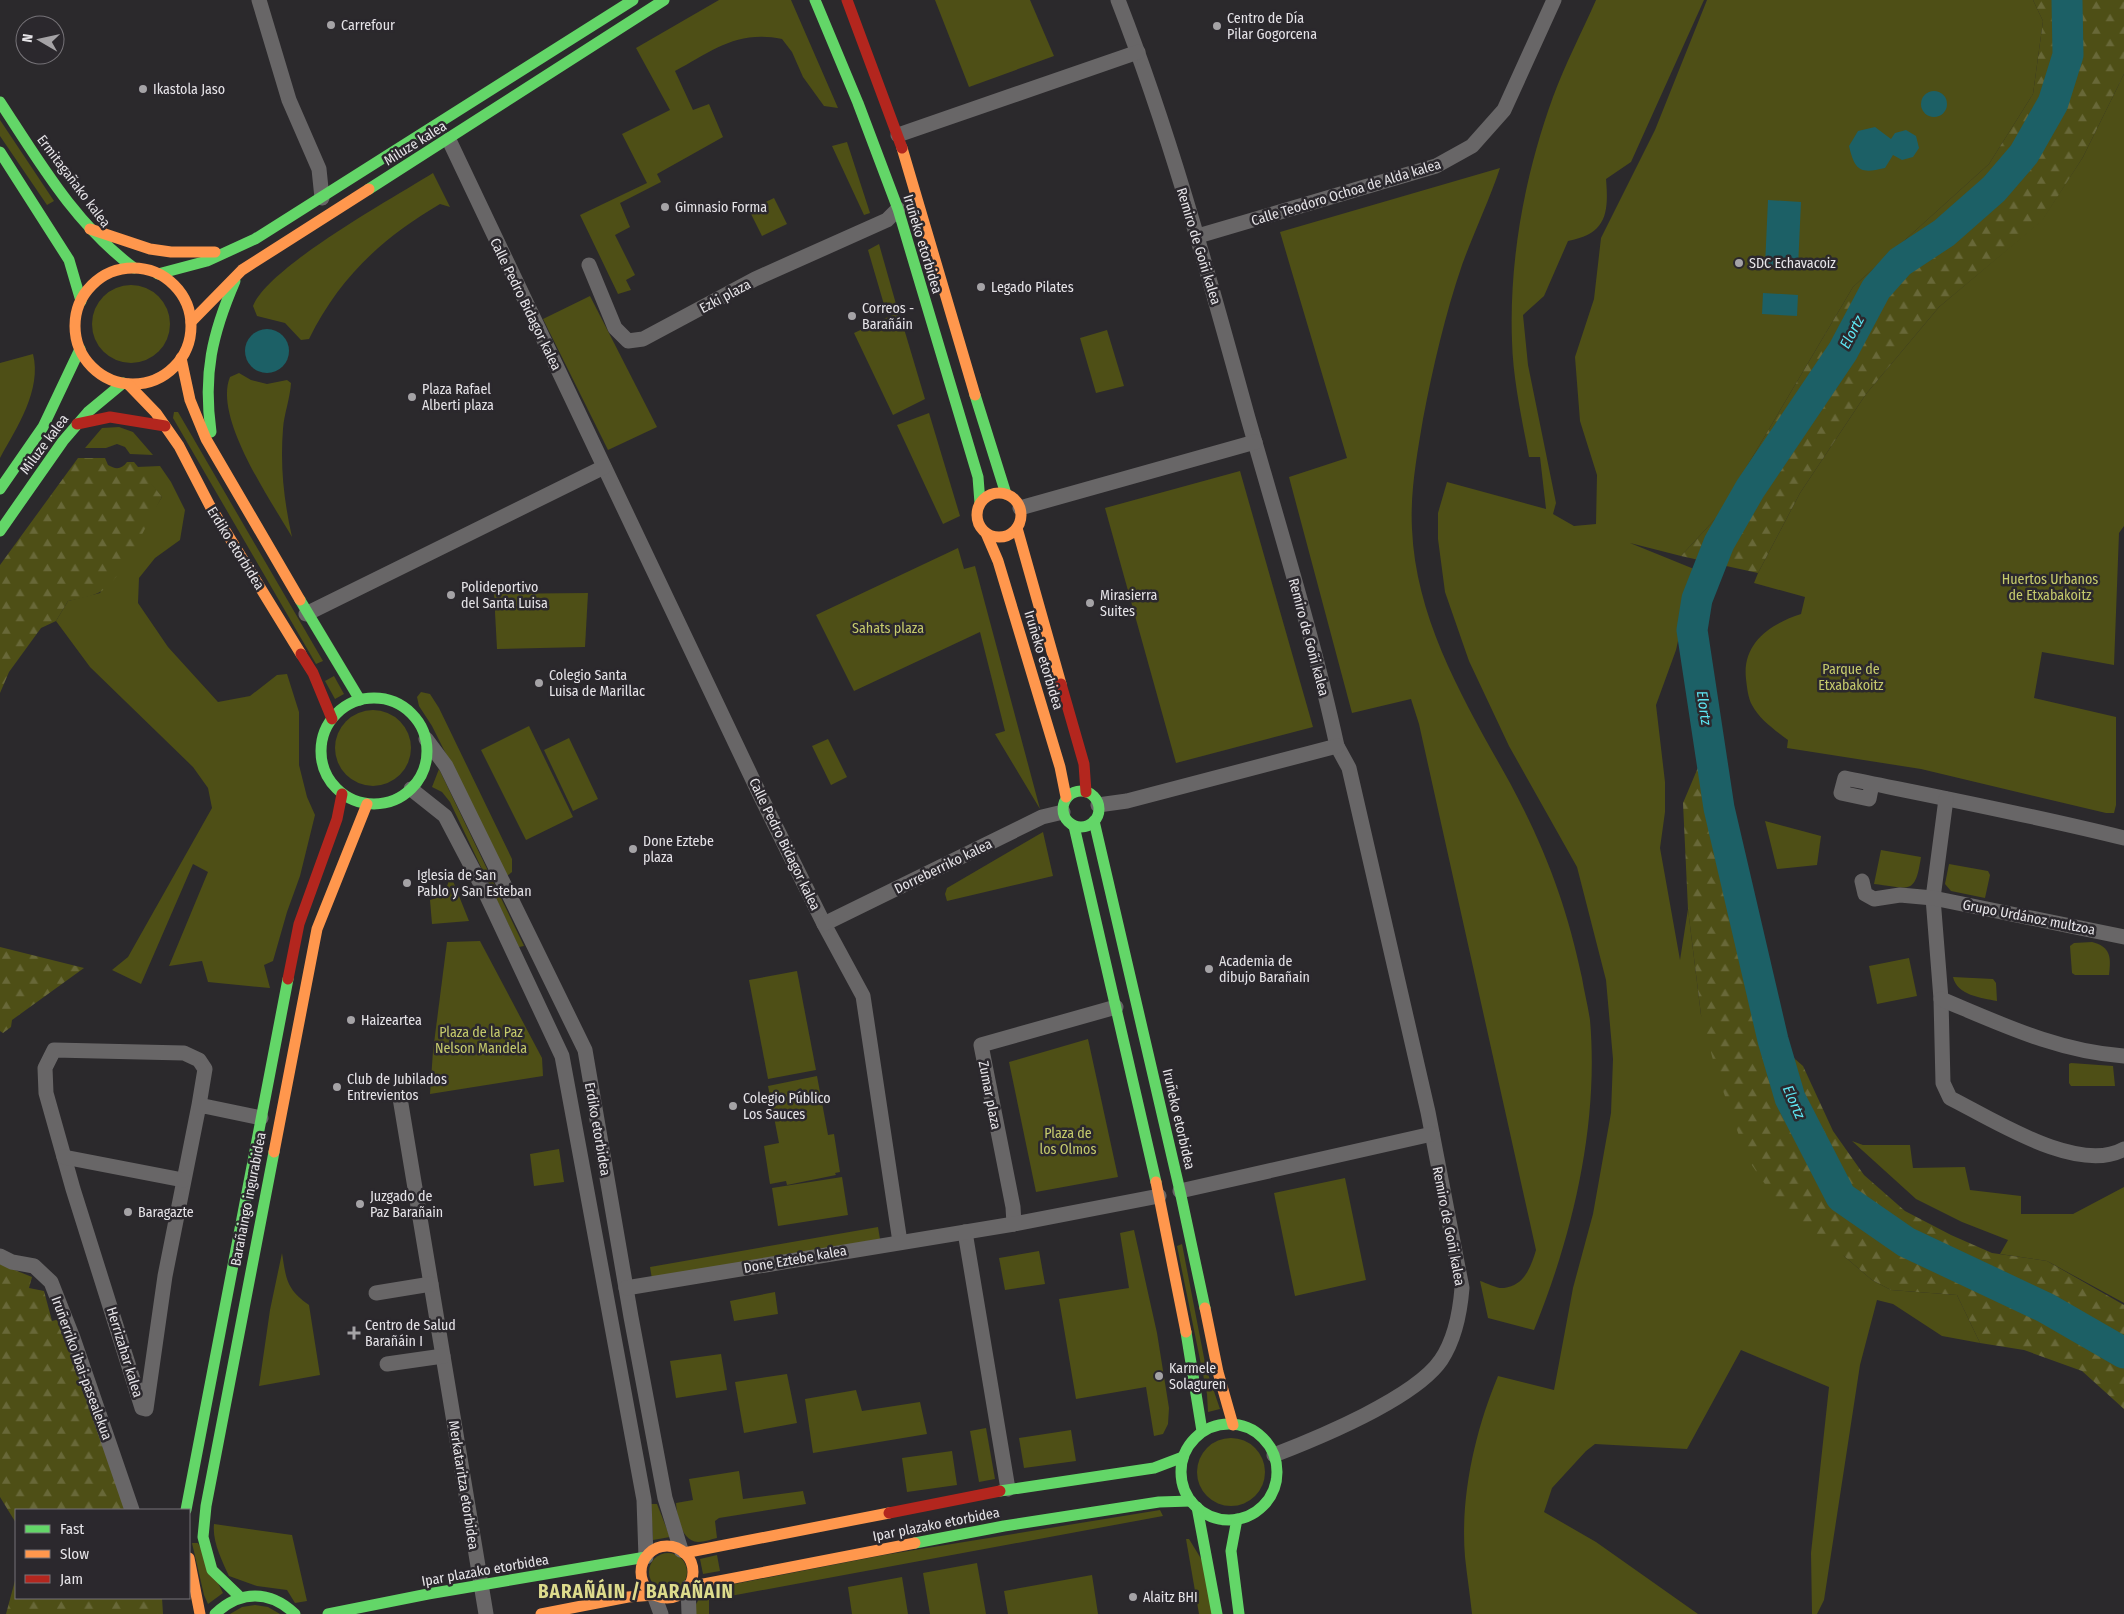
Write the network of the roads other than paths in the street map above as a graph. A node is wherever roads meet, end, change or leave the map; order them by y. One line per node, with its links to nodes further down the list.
1 (259, 0): 13 (street)
2 (633, 0): 13 (main road, Miluze kalea)
3 (664, 0): 11 (main road, Miluze kalea)
4 (815, 0): 14 (main road, Iruñeko etorbidea)
5 (847, 0): 10 (main road, Iruñeko etorbidea)
6 (1118, 0): 8 (street, Remiro de Goñi kalea)
7 (1554, 0): 16 (street, Calle Teodoro Ochoa de Alda kalea)
8 (1138, 52): 10 (street); 16 (street, Remiro de Goñi kalea)
9 (0, 102): 15 (main road, Ermitagañako kalea)
10 (898, 135): 33 (main road, Iruñeko etorbidea)
11 (448, 140): 21 (main road, Miluze kalea); 31 (street, Calle Pedro Bidagor kalea)
12 (0, 152): 22 (main road)
13 (322, 198): 17 (main road, Miluze kalea)
14 (898, 209): 18 (street, Ezki plaza); 34 (main road, Iruñeko etorbidea)
15 (90, 229): 17 (main road); 19 (main road, Ermitagañako kalea)
16 (1198, 236): 29 (street, Remiro de Goñi kalea)
17 (226, 251): 20 (main road, Miluze kalea)
18 (589, 265)
19 (134, 268): 20 (main road); 22 (main road)
20 (158, 274): 23 (main road)
21 (238, 274): 23 (main road, Miluze kalea); 30 (main road)
22 (81, 301): 24 (main road)
23 (191, 322): 25 (main road)
24 (80, 349): 26 (main road); 32 (main road, Miluze kalea)
25 (182, 358): 26 (main road); 30 (main road, Erdiko etorbidea)
26 (125, 384): 27 (main road, Miluze kalea); 28 (main road, Erdiko etorbidea)
27 (77, 424): 28 (main road); 37 (main road, Miluze kalea)
28 (164, 426): 41 (main road, Erdiko etorbidea)
29 (1256, 442): 35 (street); 43 (street, Remiro de Goñi kalea)
30 (216, 456): 39 (main road, Erdiko etorbidea)
31 (604, 467): 39 (street); 58 (street, Calle Pedro Bidagor kalea)
32 (0, 489)
33 (1006, 494): 34 (main road); 35 (main road)
34 (980, 503): 38 (main road)
35 (1020, 508): 36 (main road)
36 (1017, 528): 38 (main road); 46 (main road, Iruñeko etorbidea)
37 (0, 531)
38 (986, 533): 48 (main road, Iruñeko etorbidea)
39 (306, 614): 40 (main road, Erdiko etorbidea)
40 (360, 700): 41 (main road); 42 (main road)
41 (332, 719): 47 (main road)
42 (426, 739): 45 (main road); 77 (street, Erdiko etorbidea)
43 (1337, 746): 51 (street); 66 (street, Remiro de Goñi kalea)
44 (1872, 784): 49 (street)
45 (411, 789): 50 (main road); 91 (street, Erdiko etorbidea)
46 (1086, 792): 48 (main road); 51 (main road)
47 (342, 794): 50 (main road); 65 (main road, Barañaingo ingurabidea)
48 (1066, 797): 52 (main road)
49 (1946, 799): 55 (street); 57 (street)
50 (367, 804): 96 (main road, Barañaingo ingurabidea)
51 (1098, 805): 53 (main road)
52 (1063, 812): 54 (main road); 58 (street, Dorreberriko kalea)
53 (1094, 821): 54 (main road); 70 (main road, Iruñeko etorbidea)
54 (1074, 826): 61 (main road)
55 (2124, 838)
56 (1862, 881): 57 (street, Grupo Urdánoz multzoa)
57 (1933, 898): 59 (street, Grupo Urdánoz multzoa); 60 (street)
58 (824, 924): 74 (street, Calle Pedro Bidagor kalea)
59 (2124, 937)
60 (1941, 999): 62 (street); 67 (street)
61 (1116, 1007): 71 (main road); 72 (street, Zumar plaza)
62 (2124, 1056)
63 (400, 1098): 76 (street, Merkataritza etorbidea)
64 (199, 1105): 65 (street); 68 (street, Herrizahar kalea); 69 (street, Herrizahar kalea)
65 (261, 1118): 88 (main road, Barañaingo ingurabidea)
66 (1432, 1134): 70 (street); 83 (street, Remiro de Goñi kalea)
67 (2124, 1149)
68 (64, 1157): 69 (street); 69 (street, Herrizahar kalea)
69 (183, 1180)
70 (1180, 1191): 81 (main road, Iruñeko etorbidea)
71 (1159, 1196): 72 (street, Done Eztebe kalea); 82 (main road)
72 (1014, 1224): 73 (street, Done Eztebe kalea)
73 (965, 1232): 74 (street, Done Eztebe kalea); 85 (street)
74 (900, 1242): 77 (street, Done Eztebe kalea)
75 (0, 1256): 87 (street, Iruñerriko ibai-pasealekua)
76 (430, 1284): 78 (street); 79 (street, Merkataritza etorbidea)
77 (626, 1288): 90 (street, Erdiko etorbidea)
78 (376, 1293)
79 (442, 1356): 80 (street); 93 (street, Merkataritza etorbidea)
80 (387, 1364)
81 (1233, 1425): 82 (main road); 83 (main road)
82 (1202, 1431): 84 (main road)
83 (1274, 1455): 89 (main road)
84 (1183, 1457): 85 (main road, Ipar plazako etorbidea); 86 (main road)
85 (1008, 1489): 90 (main road, Ipar plazako etorbidea)
86 (1194, 1504): 89 (main road); 94 (main road, Ipar plazako etorbidea); 105 (main road)
87 (132, 1509)
88 (186, 1509)
89 (1237, 1519): 106 (main road)
90 (682, 1552): 91 (main road); 94 (main road)
91 (646, 1557): 93 (main road, Ipar plazako etorbidea); 95 (main road)
92 (190, 1563): 97 (main road)
93 (481, 1586): 100 (main road, Ipar plazako etorbidea); 101 (street, Merkataritza etorbidea)
94 (688, 1586): 95 (main road); 104 (street)
95 (654, 1595): 102 (main road); 103 (street)
96 (239, 1596): 98 (main road); 99 (main road)
97 (200, 1614)
98 (215, 1614)
99 (295, 1614)
100 (328, 1614)
101 (486, 1614)
102 (541, 1614)
103 (661, 1614)
104 (689, 1614)
105 (1218, 1614)
106 (1239, 1614)

